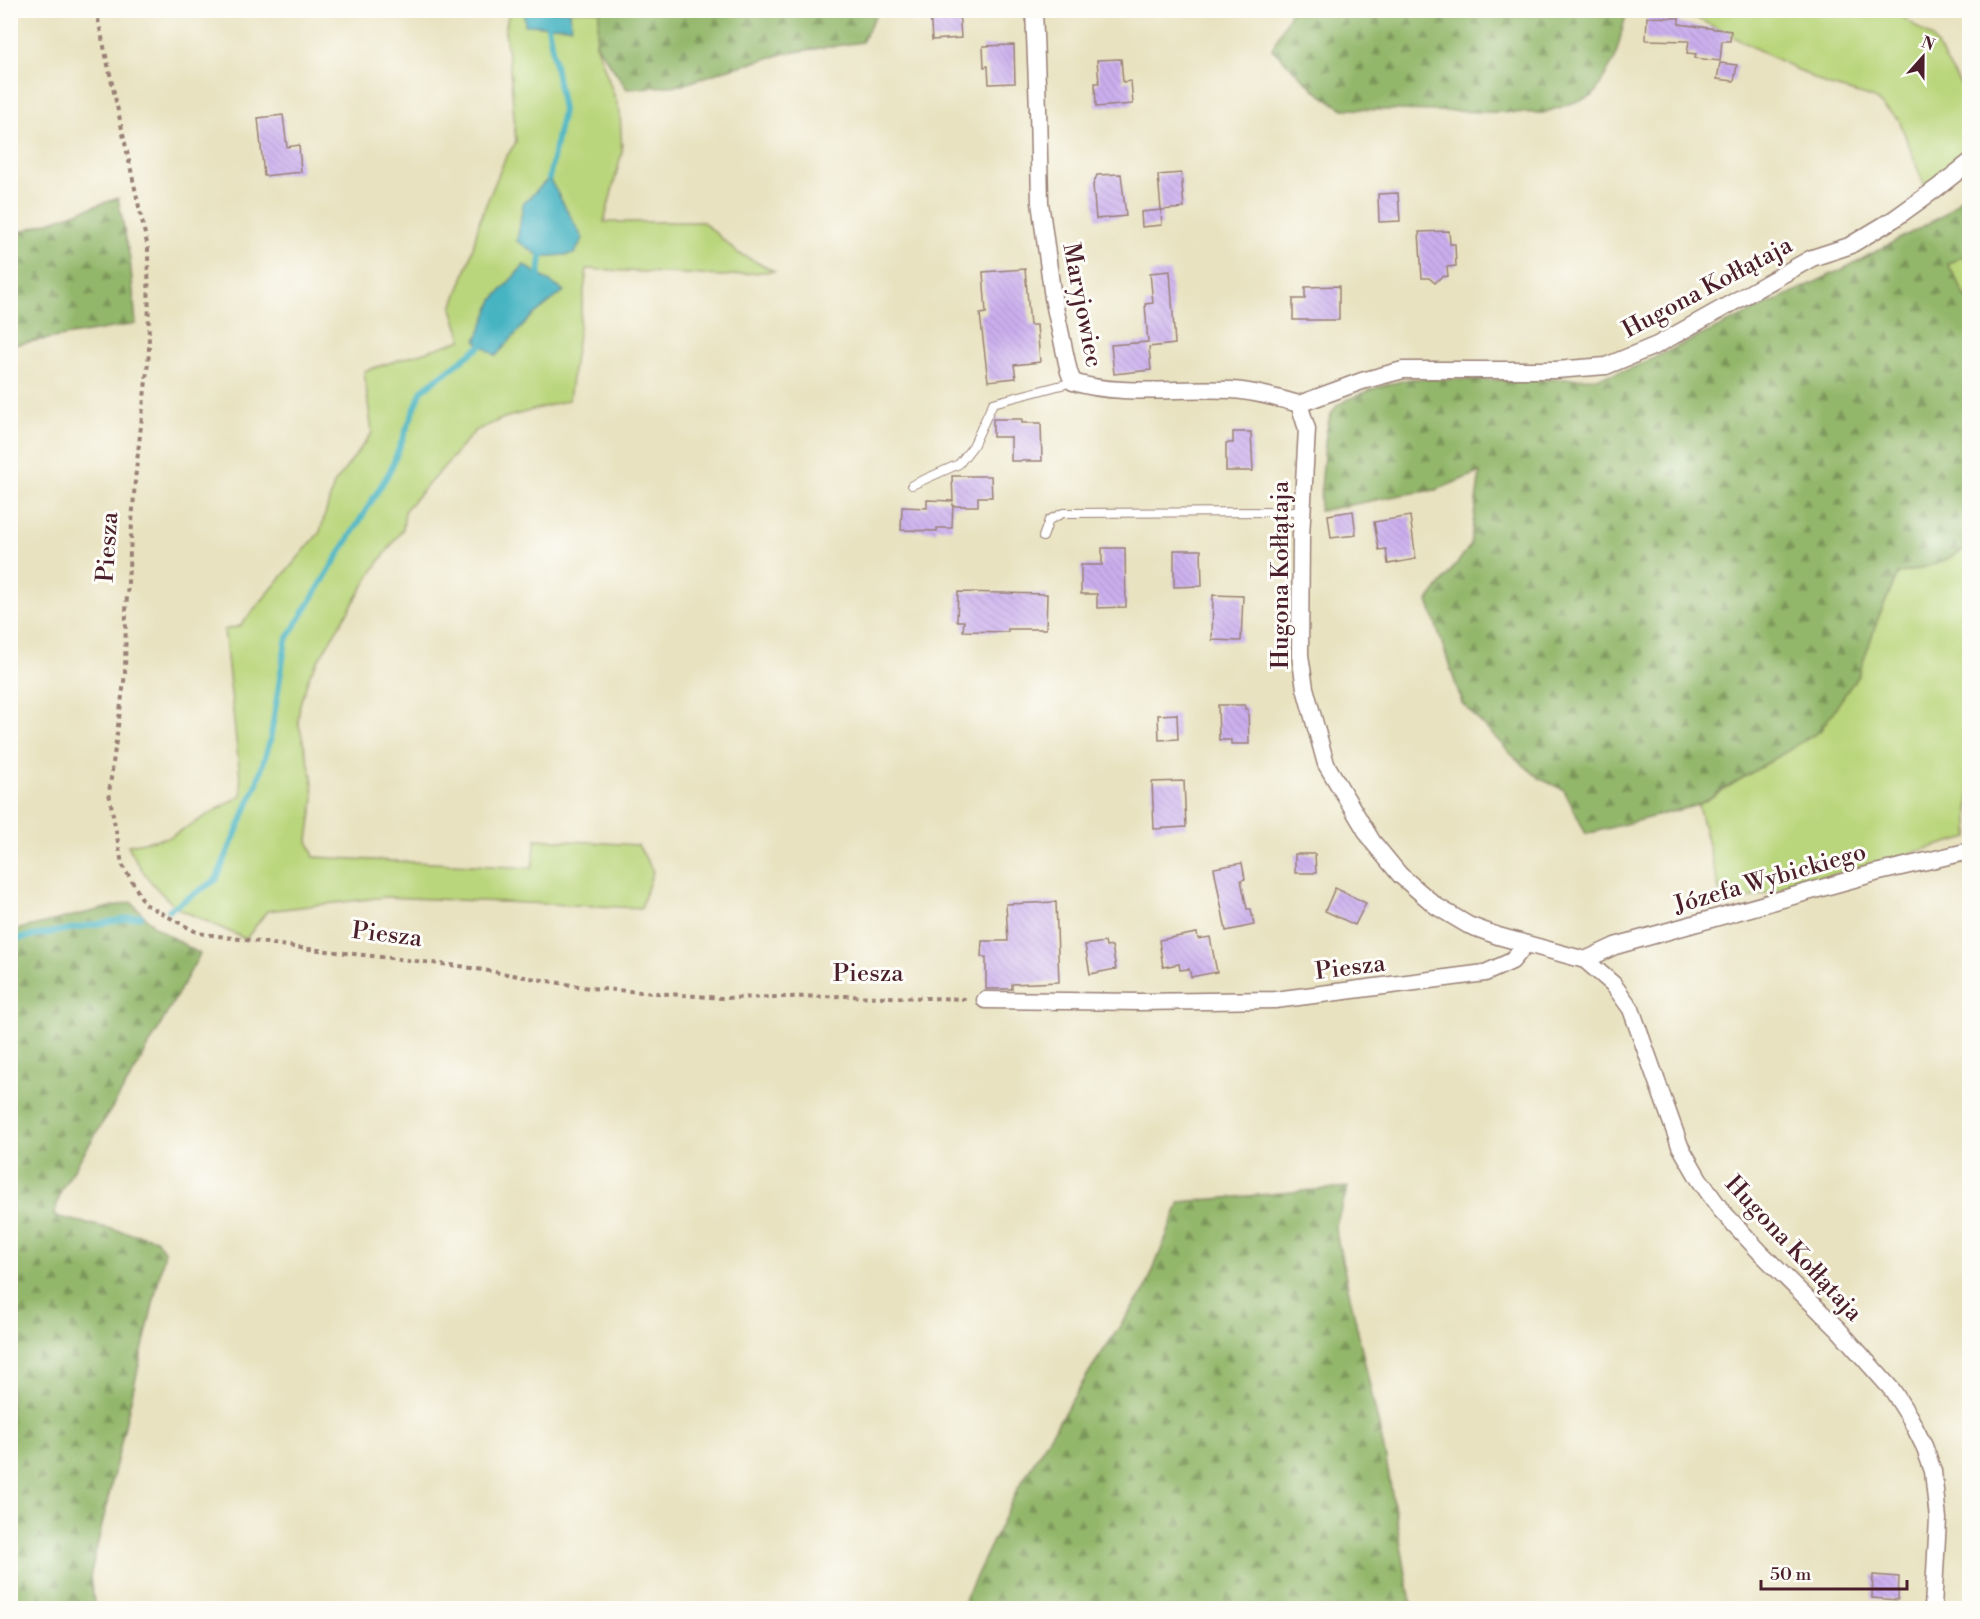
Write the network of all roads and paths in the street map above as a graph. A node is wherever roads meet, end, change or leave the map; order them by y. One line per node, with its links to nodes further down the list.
1 (96, 10): 12 (path, Piesza)
2 (1034, 10): 4 (street, Maryjowiec)
3 (1970, 162): 5 (street, Hugona Kołłątaja)
4 (1073, 382): 5 (street, Maryjowiec); 6 (lane)
5 (1299, 404): 7 (street, Hugona Kołłątaja)
6 (912, 485)
7 (1302, 512): 8 (lane); 10 (street, Hugona Kołłątaja)
8 (1043, 537)
9 (1970, 851): 11 (street, Józefa Wybickiego)
10 (1526, 944): 11 (street, Hugona Kołłątaja); 12 (street, Piesza)
11 (1586, 960): 13 (street, Hugona Kołłątaja)
12 (986, 1000)
13 (1933, 1608)

